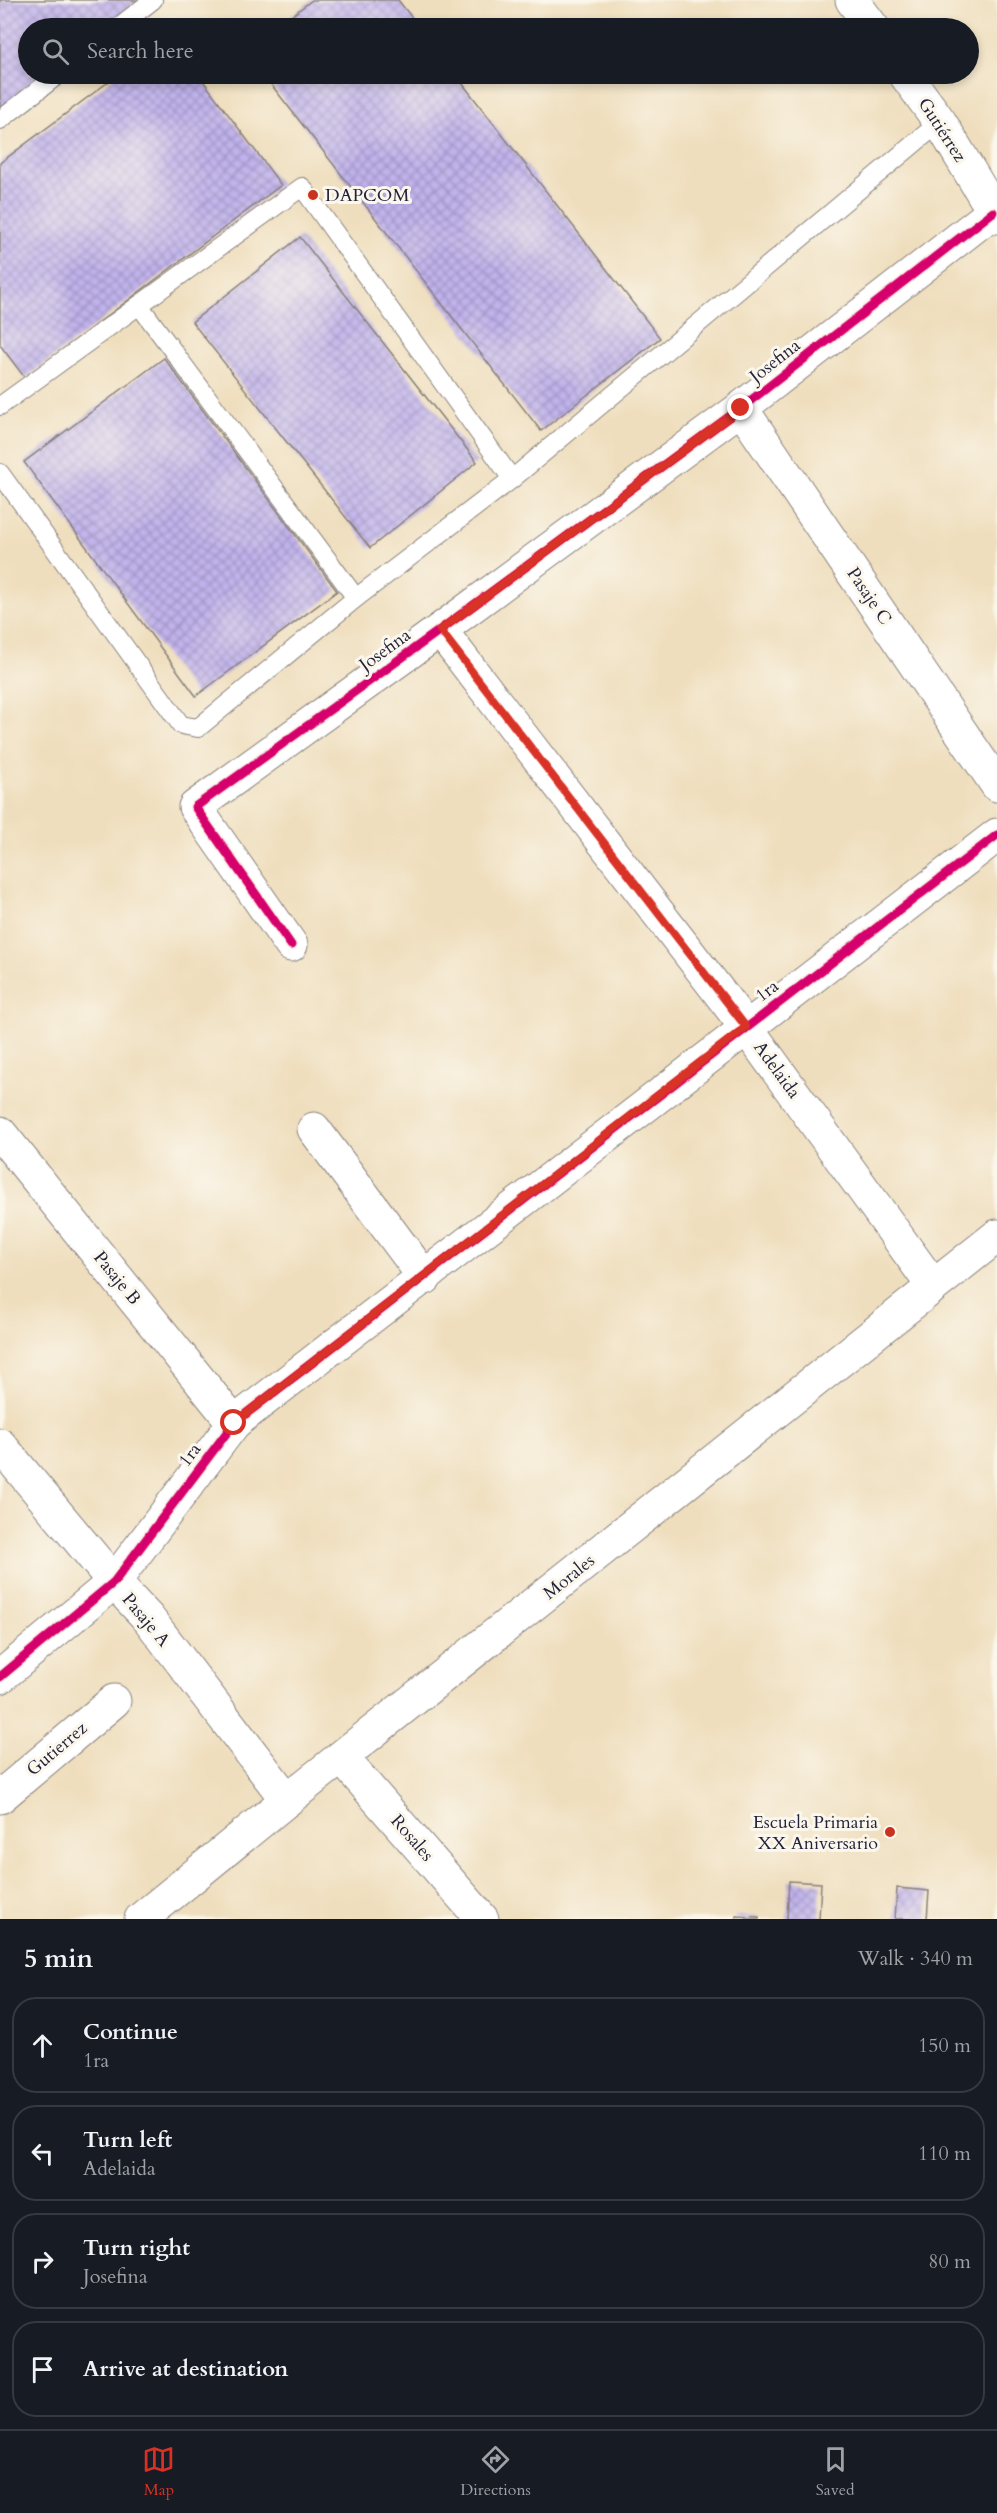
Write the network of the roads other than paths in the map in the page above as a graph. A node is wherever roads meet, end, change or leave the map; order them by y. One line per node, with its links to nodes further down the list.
1 (153, 0): 3 (lane)
2 (852, 0): 4 (street)
3 (130, 18)
4 (866, 18)
5 (46, 84): 7 (lane)
6 (912, 84): 8 (street, Gutiérrez)
7 (0, 120)
8 (940, 122): 9 (street, Gutiérrez); 14 (lane)
9 (995, 214): 12 (street, Josefina)
10 (139, 305): 11 (lane); 14 (lane); 15 (lane)
11 (0, 406)
12 (741, 408): 16 (street, Josefina); 17 (street, Pasaje C)
13 (0, 473): 15 (lane)
14 (512, 479): 15 (lane)
15 (356, 598)
16 (440, 630): 19 (street, Josefina); 20 (street, Adelaida)
17 (997, 785)
18 (997, 835): 20 (street, 1ra)
19 (291, 945)
20 (746, 1027): 24 (street, 1ra); 25 (street, Adelaida)
21 (314, 1129): 24 (street)
22 (5, 1148): 26 (street, Pasaje B)
23 (997, 1236): 25 (street, Morales)
24 (425, 1278): 26 (street, 1ra)
25 (933, 1286): 31 (street, Morales)
26 (234, 1423): 28 (street, 1ra)
27 (0, 1444): 28 (street, Pasaje A)
28 (114, 1582): 29 (street, 1ra); 33 (street, Pasaje A)
29 (0, 1677)
30 (114, 1701): 32 (street, Gutierrez)
31 (342, 1758): 33 (street, Morales); 35 (street, Rosales)
32 (0, 1797)
33 (287, 1800): 34 (street, Morales)
34 (141, 1919)
35 (482, 1919)

